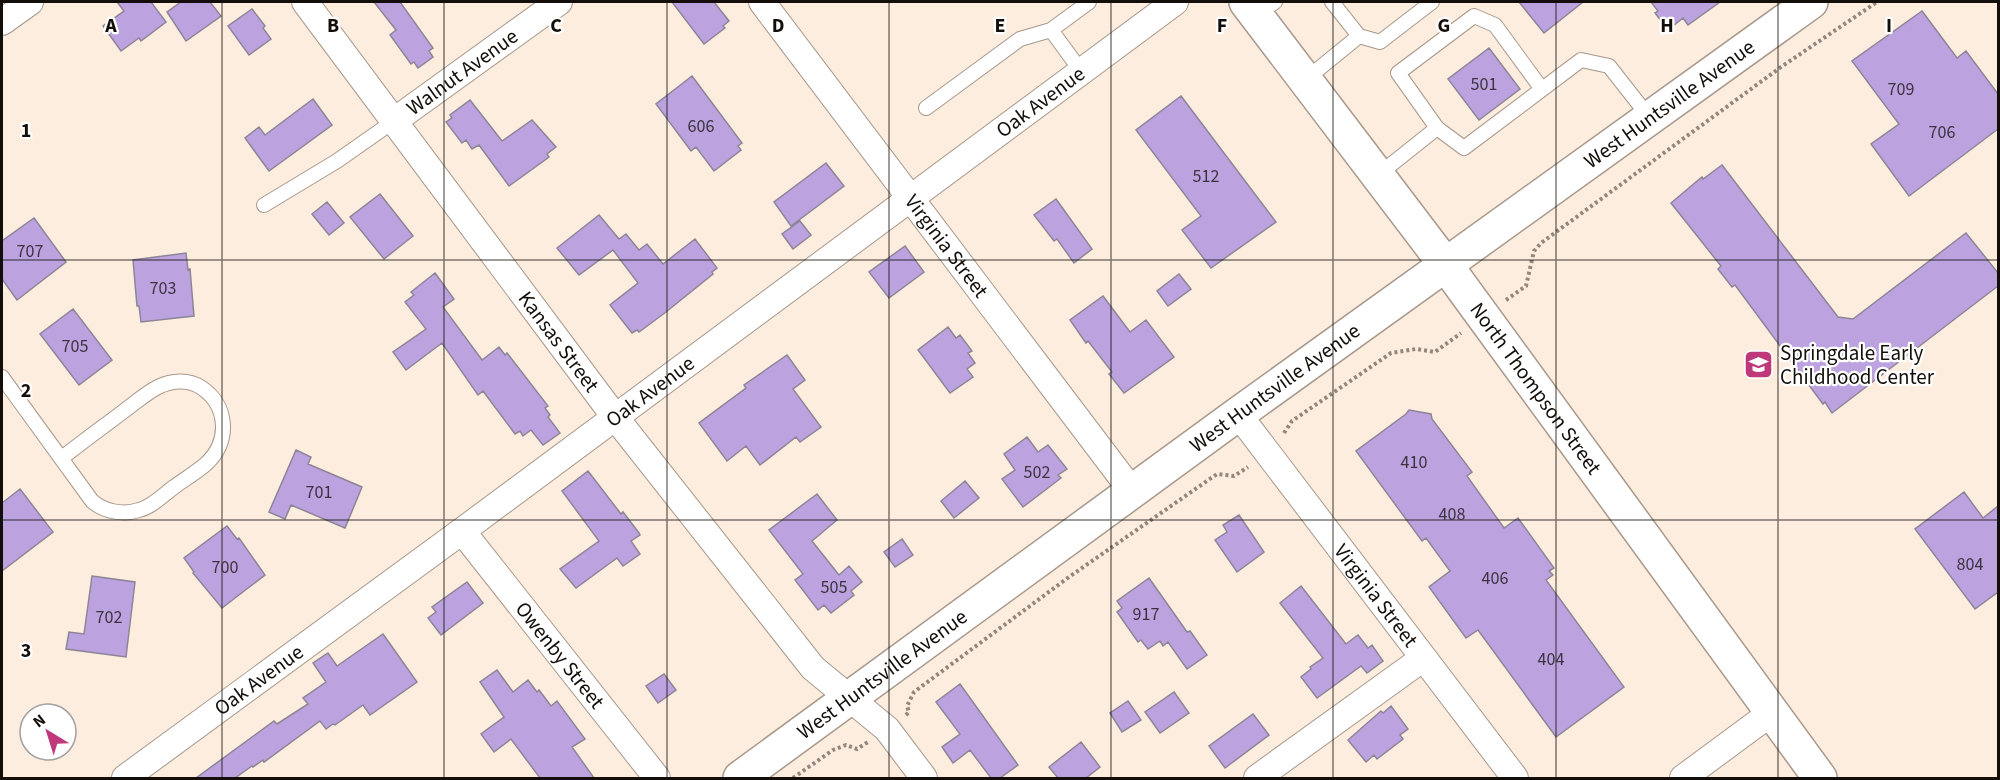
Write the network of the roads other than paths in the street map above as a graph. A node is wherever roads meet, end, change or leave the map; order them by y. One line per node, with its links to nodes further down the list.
1 (30, 2): 11 (street)
2 (304, 2): 19 (street, Kansas Street)
3 (559, 2): 19 (street, Walnut Avenue)
4 (762, 2): 22 (street, Virginia Street)
5 (1089, 2): 12 (lane)
6 (1174, 2): 14 (street, Oak Avenue)
7 (1332, 2): 13 (lane)
8 (1432, 2): 13 (lane)
9 (1811, 2): 18 (main road, West Huntsville Avenue)
10 (1259, 6): 15 (main road, North Thompson Street)
11 (2, 22)
12 (1051, 30): 14 (lane); 17 (lane)
13 (1359, 36): 15 (lane)
14 (1081, 71): 22 (street, Oak Avenue)
15 (1305, 80): 21 (main road, North Thompson Street)
16 (1541, 88): 18 (lane); 20 (lane); 20 (lane)
17 (926, 108)
18 (1649, 117): 24 (main road, West Huntsville Avenue)
19 (394, 122): 23 (lane); 27 (street, Kansas Street)
20 (1437, 128): 21 (lane)
21 (1378, 175): 24 (main road, North Thompson Street)
22 (910, 198): 27 (street, Oak Avenue); 29 (street, Virginia Street)
23 (264, 205)
24 (1445, 264): 26 (main road, West Huntsville Avenue); 33 (main road, North Thompson Street)
25 (2, 377): 28 (lane)
26 (1238, 414): 29 (main road, West Huntsville Avenue); 31 (street, Virginia Street)
27 (615, 417): 30 (street, Oak Avenue); 32 (street, Kansas Street)
28 (62, 458): 28 (lane)
29 (1132, 491): 32 (main road, West Huntsville Avenue)
30 (462, 531): 34 (street, Oak Avenue); 35 (street, Owenby Street)
31 (1422, 659): 38 (street); 39 (street, Virginia Street)
32 (850, 698): 36 (main road, West Huntsville Avenue); 37 (street, Kansas Street)
33 (1771, 712): 40 (street); 41 (main road, North Thompson Street)
34 (125, 778)
35 (657, 778)
36 (740, 778)
37 (924, 778)
38 (1257, 778)
39 (1515, 778)
40 (1683, 778)
41 (1820, 778)

